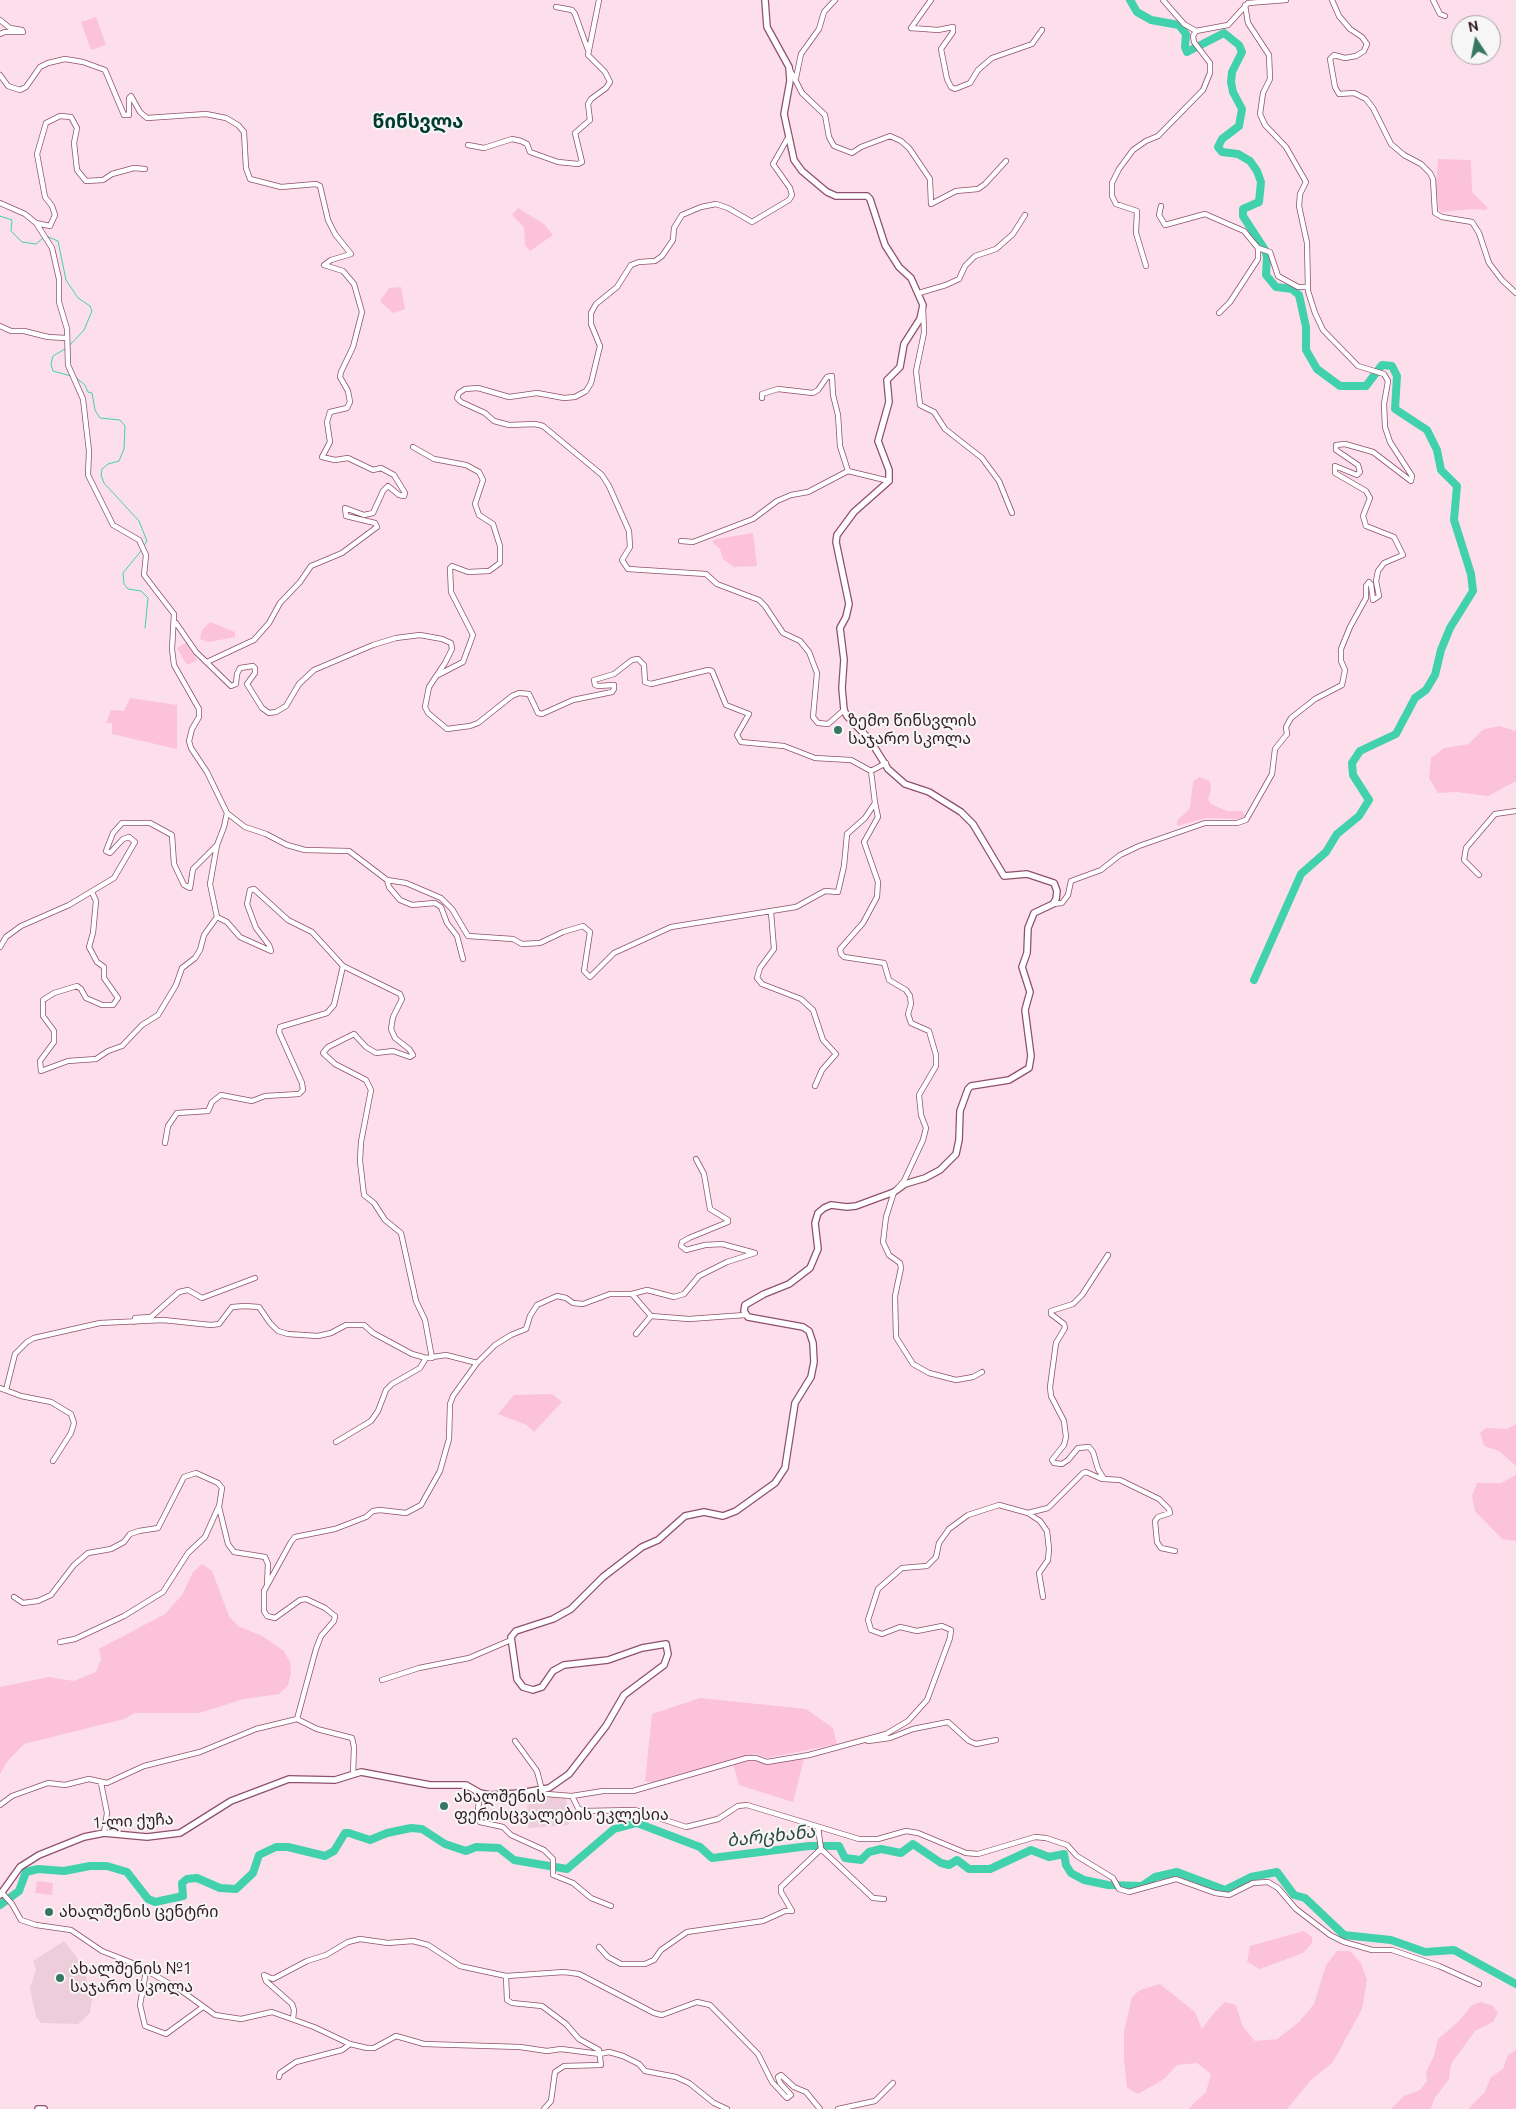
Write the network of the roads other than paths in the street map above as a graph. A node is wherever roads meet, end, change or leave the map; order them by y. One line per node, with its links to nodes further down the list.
1 (599, 0): 16 (street)
2 (765, 0): 17 (street)
3 (835, 0): 19 (street)
4 (931, 0): 13 (street)
5 (1163, 0): 14 (street)
6 (1286, 0): 9 (street)
7 (1433, 0): 11 (street)
8 (1331, 1): 32 (street)
9 (1245, 5): 14 (street); 30 (street)
10 (556, 6): 16 (street)
11 (1445, 16)
12 (0, 20): 15 (street)
13 (1042, 30)
14 (1196, 31): 29 (street)
15 (0, 34)
16 (588, 50): 21 (street)
17 (788, 68): 19 (street); 20 (street)
18 (0, 74): 44 (street)
19 (796, 78): 22 (street)
20 (790, 135): 31 (street); 46 (street)
21 (468, 145)
22 (1006, 161)
23 (145, 169): 27 (street)
24 (0, 203): 27 (street)
25 (1162, 206): 28 (street)
26 (1025, 215): 31 (street)
27 (36, 223): 36 (street)
28 (1258, 248): 30 (street); 34 (street)
29 (1146, 266)
30 (1308, 287): 56 (street)
31 (919, 292): 33 (street)
32 (1516, 293)
33 (923, 305): 40 (street); 41 (street)
34 (1219, 313)
35 (0, 326): 36 (street)
36 (66, 338): 43 (street)
37 (762, 398): 39 (street)
38 (413, 447): 45 (street)
39 (848, 471): 40 (street); 42 (street)
40 (889, 481): 46 (street)
41 (1012, 513)
42 (681, 541)
43 (175, 622): 44 (street); 51 (street)
44 (207, 662): 45 (street)
45 (437, 676): 48 (street)
46 (844, 710): 47 (street)
47 (886, 763): 48 (street); 56 (street)
48 (870, 771): 49 (street)
49 (875, 803): 57 (street); 65 (street)
50 (1516, 810): 53 (street)
51 (227, 813): 52 (street); 54 (street)
52 (216, 845): 55 (street); 58 (street)
53 (1480, 875)
54 (388, 880): 57 (street); 60 (street)
55 (92, 892): 58 (street); 59 (street)
56 (1052, 904): 65 (street)
57 (771, 912): 62 (street)
58 (217, 917): 61 (street)
59 (0, 948)
60 (463, 960)
61 (343, 966): 63 (street); 73 (street)
62 (814, 1086)
63 (165, 1143)
64 (696, 1159): 68 (street)
65 (894, 1192): 69 (street); 75 (street)
66 (1108, 1255): 80 (street)
67 (255, 1278): 71 (street)
68 (632, 1294): 70 (street); 74 (street)
69 (745, 1315): 70 (street); 87 (street)
70 (650, 1316): 72 (street)
71 (134, 1322): 73 (street); 77 (street)
72 (636, 1334)
73 (429, 1358): 74 (street); 78 (street)
74 (477, 1363): 84 (street)
75 (982, 1372)
76 (0, 1388): 77 (street)
77 (6, 1390): 79 (street)
78 (336, 1442)
79 (53, 1461)
80 (1104, 1479): 82 (street); 83 (street)
81 (219, 1507): 84 (street); 85 (street); 88 (street)
82 (1028, 1513): 86 (street); 91 (street)
83 (1175, 1551)
84 (267, 1586): 90 (street)
85 (14, 1597)
86 (1043, 1597)
87 (511, 1640): 89 (street); 96 (street)
88 (60, 1642)
89 (382, 1680)
90 (297, 1719): 94 (street); 95 (street)
91 (864, 1740): 92 (street); 98 (street)
92 (996, 1740)
93 (515, 1741): 96 (street)
94 (352, 1775): 97 (street, 1-ლი ქუჩა); 101 (street, 1-ლი ქუჩა)
95 (101, 1783): 99 (street); 101 (street)
96 (540, 1790): 97 (street, 1-ლი ქუჩა); 98 (street)
97 (480, 1793): 105 (street)
98 (572, 1796): 100 (street)
99 (0, 1805)
100 (818, 1827): 102 (street); 109 (street)
101 (104, 1833): 103 (street, 1-ლი ქუჩა)
102 (821, 1848): 104 (street); 106 (street)
103 (2, 1895): 107 (street)
104 (884, 1899)
105 (612, 1906)
106 (599, 1947)
107 (146, 1971): 110 (street); 110 (street)
108 (506, 1976): 111 (street); 113 (street); 120 (street)
109 (1479, 1984)
110 (203, 2007): 111 (street)
111 (293, 2018): 112 (street)
112 (350, 2044): 113 (street); 114 (street)
113 (600, 2054): 118 (street); 119 (street)
114 (279, 2077)
115 (893, 2083): 121 (street)
116 (38, 2109): 117 (street)
117 (44, 2109)
118 (544, 2109)
119 (727, 2109)
120 (820, 2109)
121 (838, 2109)

